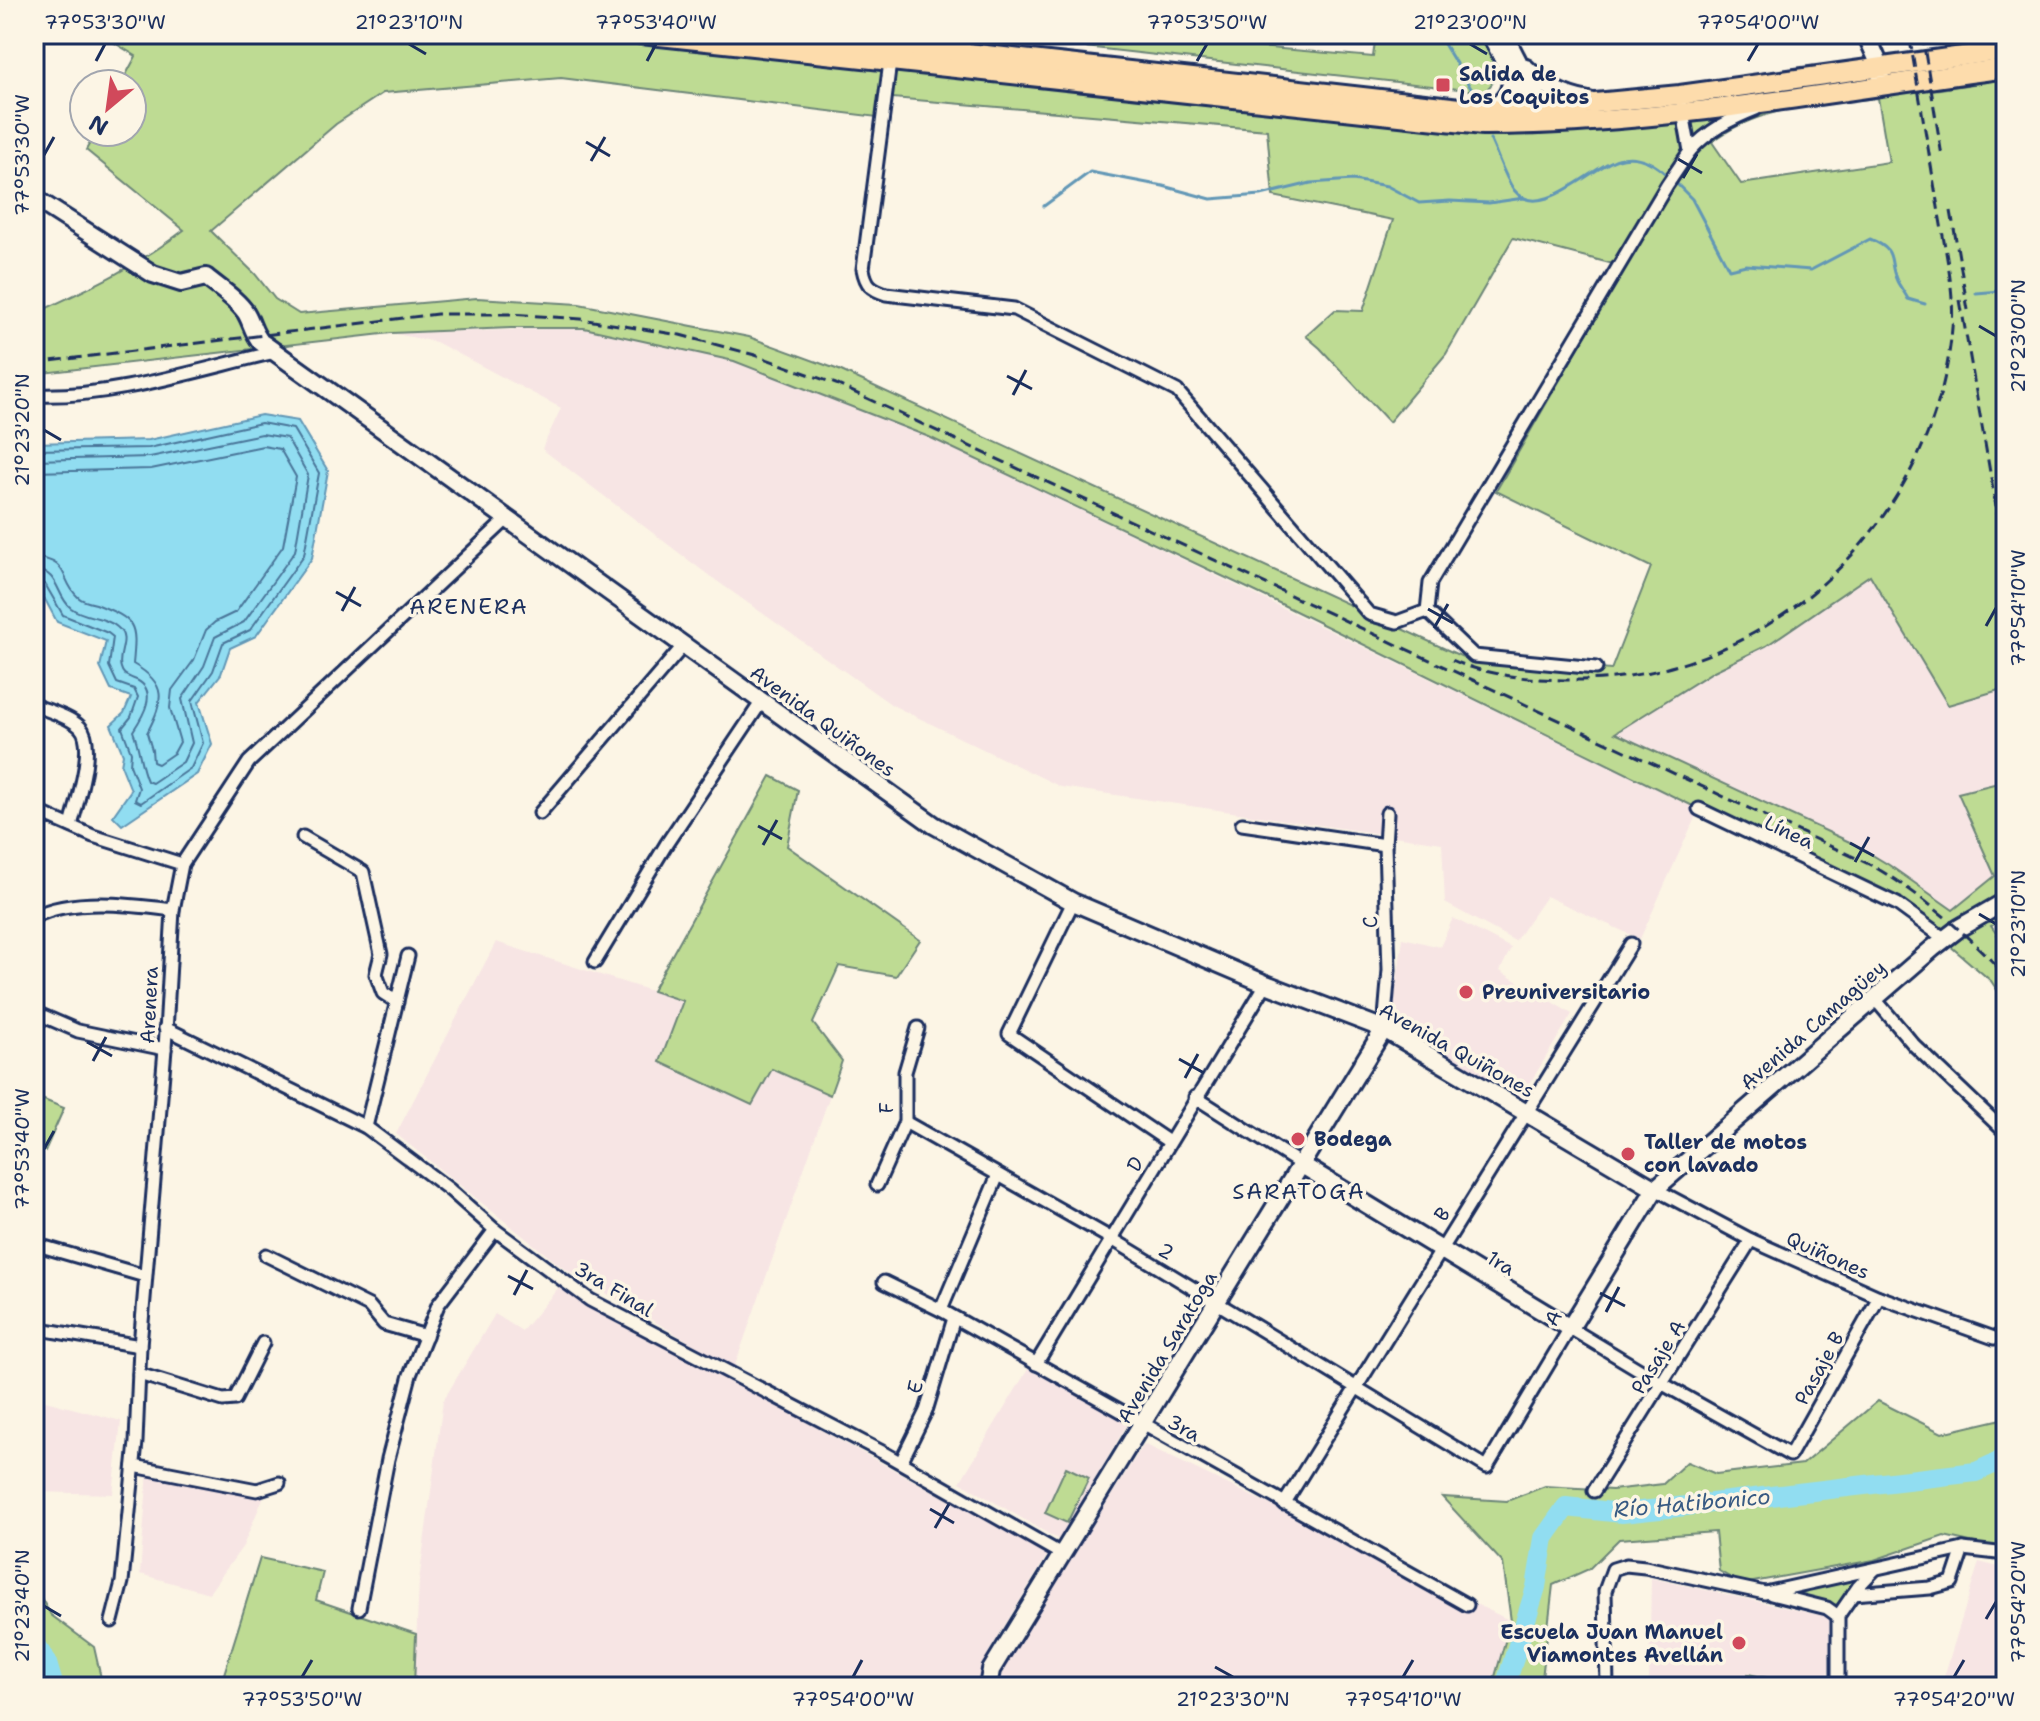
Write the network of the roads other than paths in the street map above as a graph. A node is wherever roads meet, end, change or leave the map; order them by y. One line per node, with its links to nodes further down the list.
1 (641, 34): 7 (main road)
2 (800, 34): 14 (main road)
3 (1490, 34): 8 (main road)
4 (1504, 34): 8 (main road)
5 (1866, 34): 10 (main road)
6 (2006, 50): 10 (main road)
7 (890, 62): 15 (main road); 21 (street)
8 (1516, 67): 12 (main road); 14 (main road); 15 (main road)
9 (2006, 68): 10 (main road)
10 (1881, 78): 11 (main road); 13 (main road)
11 (1787, 98): 13 (main road); 16 (street)
12 (1600, 103): 13 (main road); 15 (main road)
13 (1681, 103): 15 (main road); 16 (street)
14 (1490, 109): 15 (main road)
15 (1540, 117)
16 (1690, 151): 21 (street)
17 (34, 198): 18 (main road, Avenida Quiñones)
18 (275, 352): 19 (street); 20 (main road, Avenida Quiñones)
19 (34, 395)
20 (506, 520): 22 (main road, Avenida Quiñones); 34 (street, Arenera)
21 (1427, 611): 23 (street)
22 (683, 646): 24 (main road, Avenida Quiñones); 28 (street)
23 (1596, 668)
24 (762, 701): 36 (main road, Avenida Quiñones); 42 (street)
25 (34, 705): 31 (street)
26 (1699, 809): 39 (street, Línea)
27 (34, 810): 31 (street)
28 (540, 813)
29 (1387, 813): 33 (street, C)
30 (1242, 824): 33 (street)
31 (71, 826): 34 (street)
32 (303, 837): 45 (street)
33 (1385, 845): 49 (street, C)
34 (182, 864): 37 (street, Arenera)
35 (2006, 901): 39 (main road, Avenida Camagüey)
36 (1073, 902): 43 (main road, Avenida Quiñones); 56 (street)
37 (173, 910): 38 (street); 47 (street, Arenera)
38 (34, 917)
39 (1945, 939): 44 (main road, Avenida Camagüey)
40 (1631, 944): 52 (street, B)
41 (408, 956): 45 (street)
42 (595, 962)
43 (1266, 984): 49 (main road, Avenida Quiñones); 51 (street, D)
44 (1875, 999): 55 (street); 60 (main road, Avenida Camagüey)
45 (397, 1002): 54 (street)
46 (34, 1012): 50 (street)
47 (165, 1028): 50 (street, Arenera); 54 (street, 3ra Final)
48 (918, 1028): 53 (street, F)
49 (1384, 1029): 52 (main road, Avenida Quiñones); 57 (main road, Avenida Saratoga)
50 (165, 1049): 67 (street, Arenera)
51 (1195, 1097): 56 (street, D); 57 (street, 1ra)
52 (1526, 1111): 60 (main road, Avenida Quiñones); 65 (street, B)
53 (905, 1122): 58 (street, 2); 59 (street, F)
54 (366, 1127): 61 (street, 3ra Final)
55 (2001, 1128)
56 (1169, 1142): 62 (street, D)
57 (1302, 1165): 65 (main road, 1ra); 70 (main road, Avenida Saratoga)
58 (998, 1175): 62 (street, 2); 71 (street)
59 (877, 1185)
60 (1655, 1189): 63 (street, Quiñones); 74 (main road, A)
61 (495, 1230): 75 (street); 85 (street, 3ra Final)
62 (1112, 1239): 70 (street, 2); 79 (street, D)
63 (1751, 1240): 69 (street, Quiñones); 81 (street, Pasaje A)
64 (34, 1244): 67 (street)
65 (1441, 1249): 74 (main road, 1ra); 82 (street, B)
66 (266, 1255): 75 (street)
67 (145, 1276): 78 (street, Arenera)
68 (884, 1282): 71 (street, 3ra)
69 (1879, 1297): 76 (street, Quiñones); 84 (street, Pasaje B)
70 (1217, 1302): 82 (street, 2); 83 (main road, Avenida Saratoga)
71 (941, 1310): 72 (street, 3ra)
72 (954, 1318): 79 (street, 3ra); 85 (street, E)
73 (34, 1328): 78 (street)
74 (1570, 1328): 81 (street, 1ra); 87 (street, A)
75 (426, 1336): 98 (street)
76 (1994, 1338)
77 (263, 1343): 80 (street)
78 (140, 1346): 80 (street, Arenera)
79 (1036, 1364): 83 (street, 3ra)
80 (139, 1374): 86 (street, Arenera)
81 (1663, 1384): 84 (street, 1ra); 89 (street, Pasaje A)
82 (1356, 1387): 87 (street, 2); 90 (street, B)
83 (1143, 1425): 90 (street, 3ra); 93 (main road, Avenida Saratoga)
84 (1790, 1455)
85 (901, 1462): 93 (street, 3ra Final)
86 (134, 1466): 88 (street); 100 (street, Arenera)
87 (1487, 1467)
88 (279, 1483)
89 (1594, 1491)
90 (1284, 1504): 97 (street, 3ra)
91 (1963, 1549): 92 (street); 94 (street); 96 (street)
92 (2006, 1554)
93 (1063, 1555): 101 (main road, Avenida Saratoga)
94 (1875, 1569): 95 (street); 96 (street)
95 (1765, 1593): 99 (street); 102 (street)
96 (1853, 1594): 99 (street)
97 (1467, 1605)
98 (359, 1608)
99 (1838, 1616): 103 (street)
100 (112, 1621)
101 (988, 1687)
102 (1607, 1687)
103 (1838, 1687)

